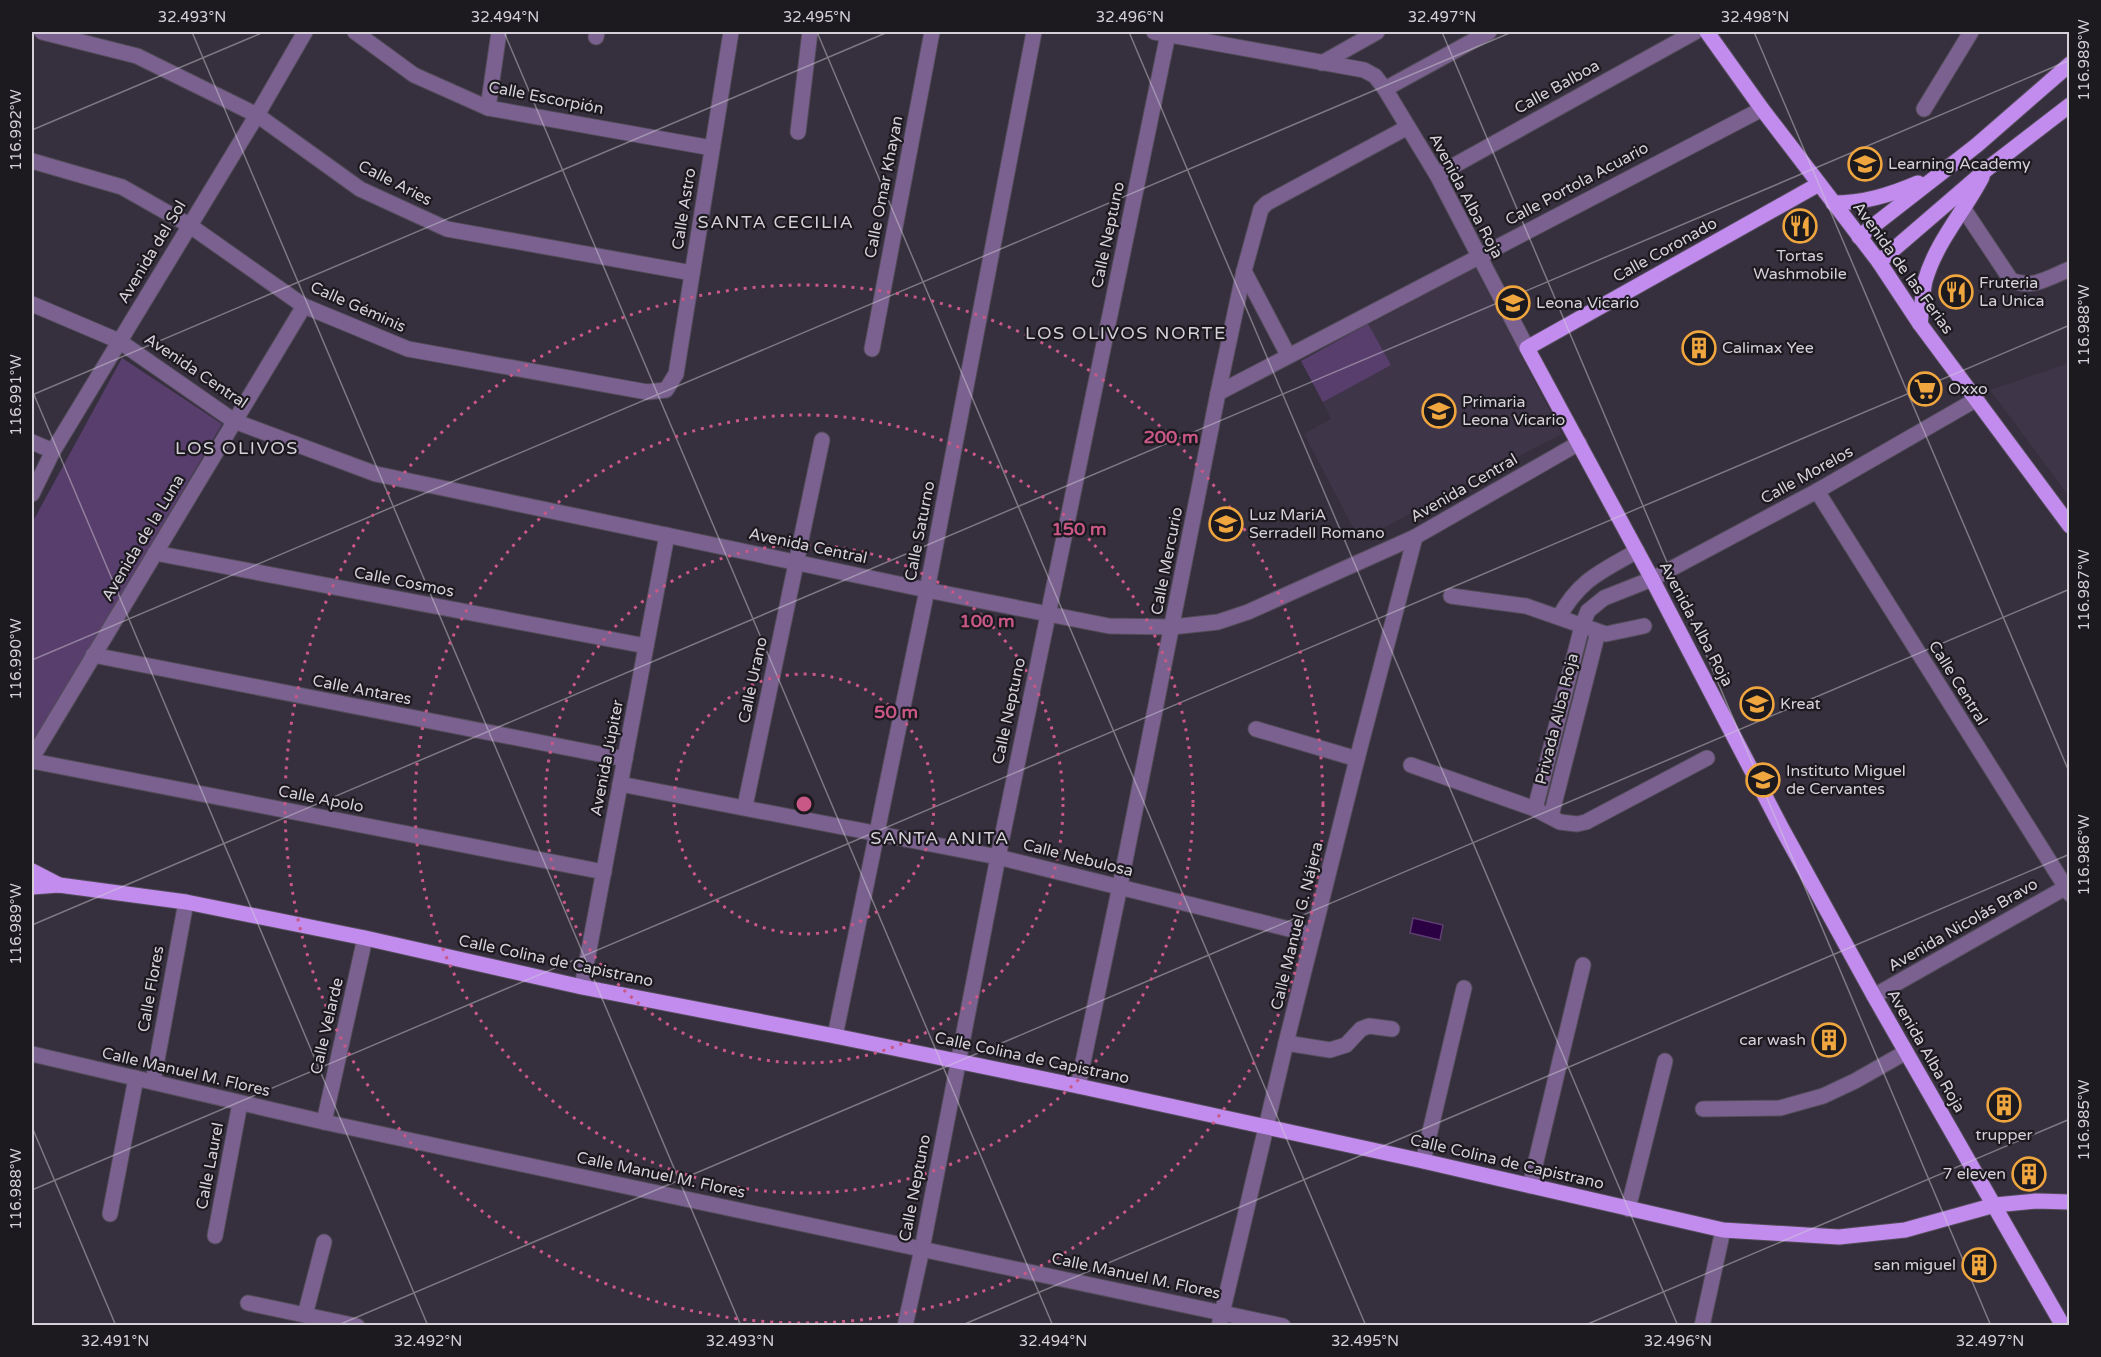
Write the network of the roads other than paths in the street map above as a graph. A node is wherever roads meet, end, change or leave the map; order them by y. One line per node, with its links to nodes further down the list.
1 (42, 32): 22 (street, Calle Aries)
2 (305, 32): 22 (street, Avenida del Sol)
3 (355, 32): 19 (street, Calle Escorpión)
4 (499, 32): 19 (street)
5 (731, 32): 25 (street, Calle Astro)
6 (810, 32): 24 (street)
7 (932, 32): 45 (street, Calle Omar Khayan)
8 (1034, 32): 64 (street, Calle Saturno)
9 (1377, 32): 15 (street)
10 (1489, 32): 17 (street)
11 (1695, 32): 28 (street, Calle Balboa)
12 (1707, 32): 20 (main road, Avenida de las Ferias)
13 (1971, 32): 21 (street)
14 (1161, 33): 15 (street); 66 (street, Calle Neptuno)
15 (1322, 63): 17 (street, Avenida Alba Roja)
16 (2070, 64): 29 (main road)
17 (1385, 88): 23 (street, Avenida Alba Roja)
18 (2070, 105): 27 (main road)
19 (488, 108): 25 (street, Calle Escorpión)
20 (1762, 108): 30 (main road, Avenida de las Ferias); 35 (street, Calle Portola Acuario)
21 (1924, 109)
22 (257, 115): 33 (street, Avenida del Sol); 39 (street, Calle Aries)
23 (1408, 127): 28 (street, Avenida Alba Roja); 38 (street, Calle Mercurio)
24 (798, 132)
25 (712, 148): 39 (street, Calle Astro)
26 (32, 161): 33 (street, Calle Géminis)
27 (1987, 170): 32 (main road); 36 (main road)
28 (1437, 175): 35 (street, Avenida Alba Roja)
29 (1938, 175): 31 (main road); 34 (main road)
30 (1820, 184): 31 (main road, Avenida de las Ferias); 44 (main road, Calle Coronado)
31 (1833, 203): 34 (main road, Avenida de las Ferias)
32 (1963, 208): 37 (street); 42 (main road)
33 (189, 225): 41 (street, Calle Géminis); 43 (street, Avenida del Sol)
34 (1859, 237): 36 (main road, Avenida de las Ferias)
35 (1479, 256): 44 (street, Avenida Alba Roja); 46 (street, Calle Portola Acuario)
36 (1879, 262): 42 (main road, Avenida de las Ferias)
37 (2070, 269)
38 (1244, 271): 46 (street); 48 (street, Calle Mercurio)
39 (692, 273): 47 (street, Calle Astro)
40 (32, 304): 43 (street, Avenida Central)
41 (304, 306): 47 (street, Calle Géminis); 50 (street, Avenida de la Luna)
42 (1920, 324): 49 (main road, Avenida de las Ferias)
43 (119, 341): 50 (street, Avenida Central); 54 (street, Avenida del Sol)
44 (1527, 348): 53 (main road, Avenida Alba Roja)
45 (872, 349)
46 (1288, 355): 48 (street, Calle Portola Acuario)
47 (666, 390)
48 (1218, 393): 70 (street, Calle Mercurio)
49 (1977, 399): 55 (street, Calle Morelos); 57 (main road, Avenida de las Ferias)
50 (234, 421): 58 (street, Avenida Central); 61 (street, Avenida de la Luna)
51 (822, 440): 62 (street, Calle Urano)
52 (32, 442): 54 (street)
53 (1579, 443): 59 (street, Avenida Central); 60 (main road, Avenida Alba Roja)
54 (53, 451): 56 (street, Avenida del Sol)
55 (1817, 491): 63 (street, Calle Morelos); 89 (street, Calle Central)
56 (32, 494)
57 (2070, 526)
58 (666, 535): 62 (street, Avenida Central); 72 (street, Avenida Júpiter)
59 (1415, 537): 70 (street, Avenida Central); 78 (street, Calle Manuel G. Nájera)
60 (1637, 552): 63 (main road, Avenida Alba Roja); 67 (street)
61 (155, 553): 72 (street, Calle Cosmos); 73 (street, Avenida de la Luna)
62 (797, 561): 64 (street, Avenida Central); 81 (street, Calle Urano)
63 (1652, 579): 68 (street, Calle Morelos); 96 (main road, Avenida Alba Roja)
64 (927, 590): 66 (street, Avenida Central); 84 (street, Calle Saturno)
65 (1450, 596): 67 (street)
66 (1047, 615): 70 (street, Avenida Central); 85 (street, Calle Neptuno)
67 (1559, 617): 68 (street)
68 (1582, 626): 71 (street); 82 (street, Privada Alba Roja)
69 (1644, 626): 71 (street)
70 (1172, 627): 88 (street, Calle Mercurio)
71 (1598, 632): 83 (street, Privada Alba Roja)
72 (646, 646): 77 (street, Avenida Júpiter)
73 (93, 656): 76 (street, Avenida de la Luna); 77 (street, Calle Antares)
74 (1256, 729): 78 (street)
75 (1707, 758): 83 (street, Privada Alba Roja)
76 (32, 759): 86 (street, Calle Apolo)
77 (625, 759): 80 (street, Avenida Júpiter)
78 (1357, 759): 91 (street, Calle Manuel G. Nájera)
79 (1411, 765): 82 (street, Privada Alba Roja)
80 (620, 784): 81 (street, Calle Nebulosa); 86 (street, Avenida Júpiter)
81 (745, 806): 84 (street, Calle Nebulosa)
82 (1535, 809): 83 (street, Privada Alba Roja)
83 (1551, 816)
84 (876, 833): 85 (street, Calle Nebulosa); 98 (street, Calle Saturno)
85 (998, 857): 88 (street, Calle Nebulosa); 102 (street, Calle Neptuno)
86 (604, 872): 94 (street, Avenida Júpiter)
87 (33, 877): 90 (main road, Calle Colina de Capistrano)
88 (1120, 886): 91 (street, Calle Nebulosa); 106 (street, Calle Mercurio)
89 (2068, 889): 96 (street, Avenida Nicolás Bravo)
90 (186, 902): 92 (main road, Calle Colina de Capistrano); 105 (street, Calle Flores)
91 (1314, 935): 99 (street, Calle Manuel G. Nájera)
92 (364, 938): 94 (main road, Calle Colina de Capistrano); 109 (street, Calle Velarde)
93 (1583, 965): 112 (street)
94 (582, 987): 98 (main road, Calle Colina de Capistrano)
95 (1464, 988): 111 (street)
96 (1874, 996): 100 (main road, Avenida Alba Roja)
97 (1392, 1029): 99 (street)
98 (835, 1036): 102 (main road, Calle Colina de Capistrano)
99 (1286, 1043): 110 (street, Calle Manuel G. Nájera)
100 (1906, 1052): 108 (street); 114 (main road, Avenida Alba Roja)
101 (32, 1054): 104 (street, Calle Manuel M. Flores)
102 (958, 1060): 106 (main road, Calle Colina de Capistrano); 120 (street, Calle Neptuno)
103 (1665, 1061): 115 (street)
104 (136, 1078): 105 (street, Calle Manuel M. Flores); 116 (street)
105 (153, 1082): 107 (street, Calle Manuel M. Flores)
106 (1078, 1086): 110 (main road, Calle Colina de Capistrano)
107 (240, 1103): 109 (street, Calle Manuel M. Flores); 118 (street, Calle Laurel)
108 (1703, 1109)
109 (324, 1122): 120 (street, Calle Manuel M. Flores)
110 (1267, 1127): 111 (main road, Calle Colina de Capistrano); 123 (street, Calle Manuel G. Nájera)
111 (1423, 1161): 112 (main road, Calle Colina de Capistrano)
112 (1530, 1186): 115 (main road, Calle Colina de Capistrano)
113 (2070, 1202): 114 (main road, Calle Colina de Capistrano)
114 (1995, 1205): 117 (main road, Calle Colina de Capistrano); 128 (main road, Avenida Alba Roja)
115 (1628, 1209): 117 (main road, Calle Colina de Capistrano)
116 (110, 1214)
117 (1723, 1230): 127 (street)
118 (215, 1236)
119 (324, 1242): 122 (street)
120 (922, 1249): 123 (street, Calle Manuel M. Flores); 125 (street, Calle Neptuno)
121 (248, 1303): 122 (street)
122 (305, 1315): 124 (street)
123 (1221, 1319): 126 (street, Calle Manuel M. Flores)
124 (357, 1326)
125 (905, 1326)
126 (1283, 1326)
127 (1702, 1326)
128 (2063, 1326)

